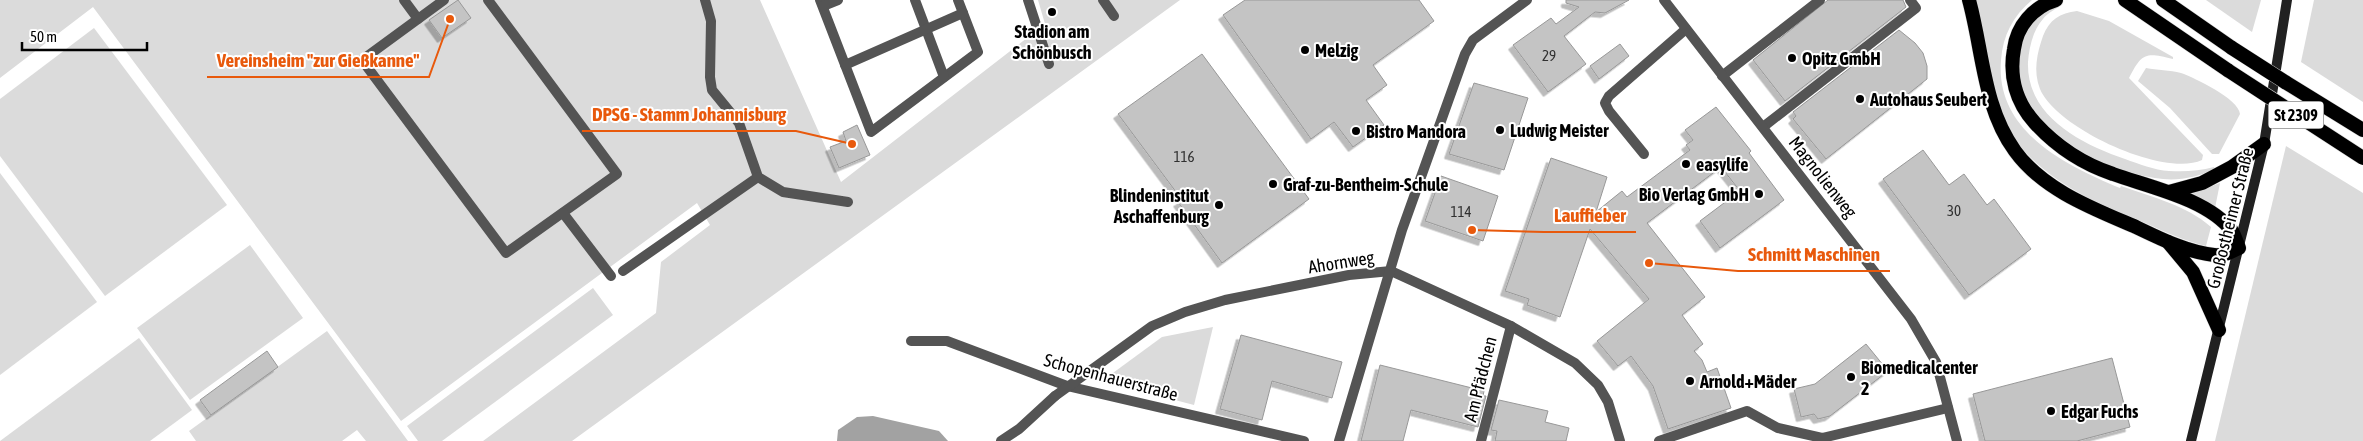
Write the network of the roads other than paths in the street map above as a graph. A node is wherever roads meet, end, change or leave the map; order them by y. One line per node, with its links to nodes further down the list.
1 (404, 0): 22 (street)
2 (444, 0): 22 (street)
3 (488, 0): 37 (street)
4 (704, 0): 34 (street)
5 (838, 0): 19 (street)
6 (915, 0): 23 (street)
7 (958, 0): 20 (street)
8 (1028, 0): 25 (street)
9 (1103, 0): 21 (street)
10 (1527, 0): 41 (street)
11 (1664, 0): 24 (street, Magnolienweg)
12 (1820, 0): 27 (street)
13 (1910, 0): 29 (street)
14 (1969, 0): 38 (highway)
15 (2056, 0): 35 (highway)
16 (2124, 0): 33 (highway, St 2309, bridge)
17 (2163, 0): 30 (highway, St 2309, bridge)
18 (2287, 0): 31 (main road, Großostheimer Straße)
19 (822, 3): 26 (street)
20 (963, 13): 23 (street); 28 (street)
21 (1114, 16)
22 (418, 19): 37 (street)
23 (926, 29): 26 (street); 28 (street)
24 (1686, 29): 27 (street, Magnolienweg); 32 (street)
25 (1049, 64)
26 (845, 65): 28 (street)
27 (1722, 76): 29 (street, Magnolienweg)
28 (944, 78)
29 (1763, 127): 47 (street, Magnolienweg)
30 (2363, 130)
31 (2264, 144): 35 (highway); 39 (main road, Großostheimer Straße)
32 (1644, 154)
33 (2363, 158)
34 (758, 177): 36 (street); 40 (street)
35 (2169, 192): 39 (highway)
36 (848, 202)
37 (562, 213): 42 (street)
38 (2168, 242): 39 (highway); 44 (highway)
39 (2240, 248): 44 (main road, Großostheimer Straße)
40 (623, 271)
41 (1391, 271): 43 (street, Ahornweg); 46 (street, Ahornweg); 50 (street)
42 (611, 276)
43 (1511, 326): 51 (street, Am Pfädchen); 52 (street, Ahornweg)
44 (2219, 330): 55 (main road, Großostheimer Straße)
45 (911, 341): 46 (street, Schopenhauerstraße)
46 (1067, 386): 48 (street, Ahornweg); 49 (street, Schopenhauerstraße)
47 (1948, 408): 53 (street); 54 (street, Magnolienweg)
48 (1002, 441)
49 (1304, 441)
50 (1339, 441)
51 (1481, 441)
52 (1620, 441)
53 (1660, 441)
54 (1957, 441)
55 (2191, 441)

